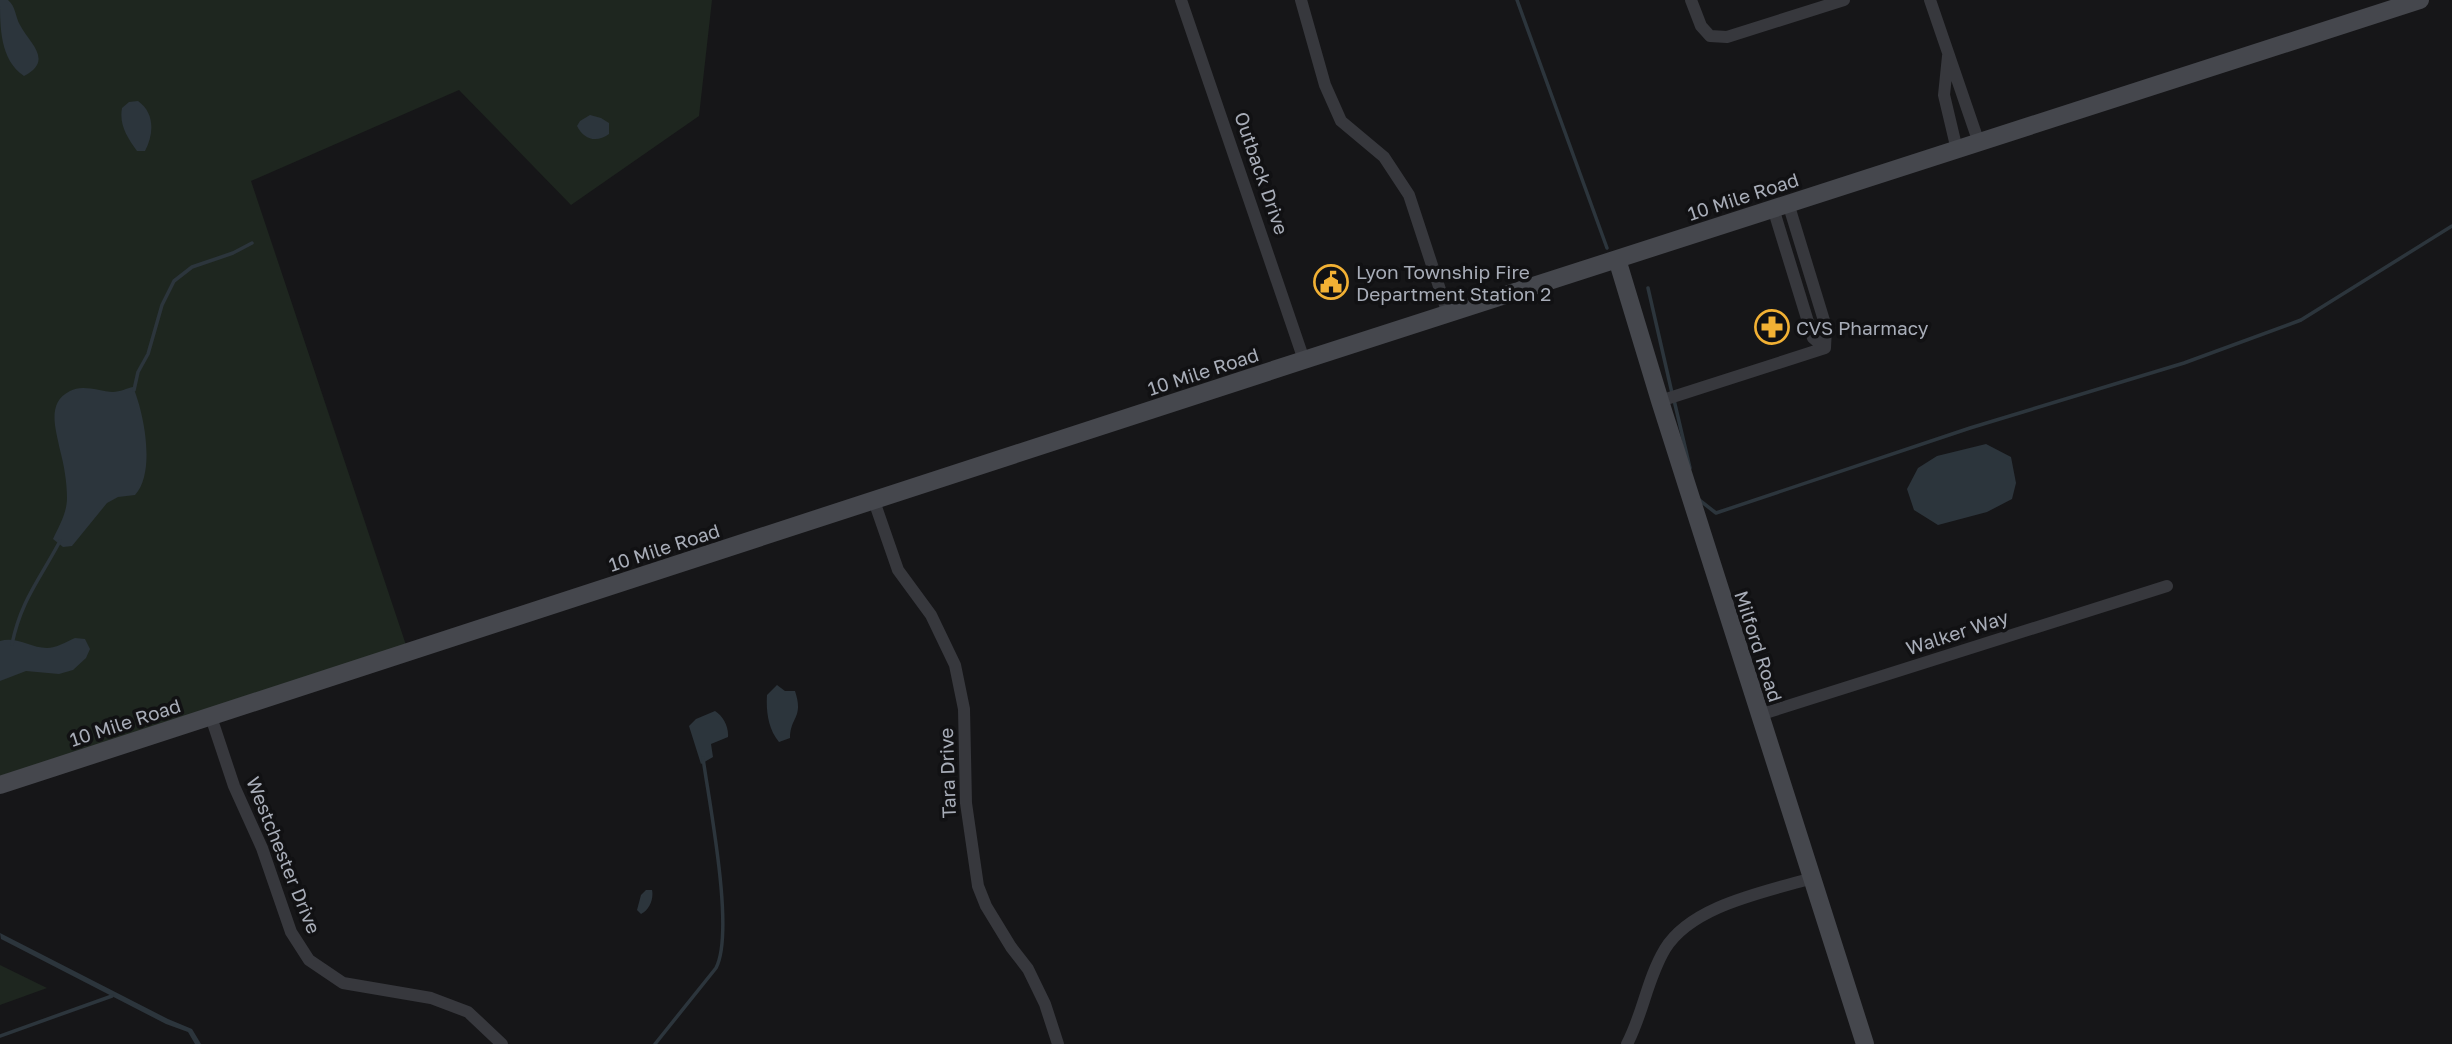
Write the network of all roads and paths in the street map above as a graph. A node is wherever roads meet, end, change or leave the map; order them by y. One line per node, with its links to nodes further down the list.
1 (1181, 0): 13 (street, Outback Drive)
2 (1301, 0): 12 (street)
3 (1691, 0): 4 (street)
4 (1844, 0)
5 (1930, 0): 7 (street)
6 (2420, 0): 8 (main road, 10 Mile Road)
7 (1948, 56): 8 (street); 9 (street)
8 (1979, 143): 9 (main road, 10 Mile Road)
9 (1957, 150): 10 (main road, 10 Mile Road)
10 (1780, 206): 11 (main road, 10 Mile Road); 14 (street)
11 (1617, 259): 12 (main road, 10 Mile Road); 14 (main road, Milford Road)
12 (1448, 314): 13 (main road, 10 Mile Road)
13 (1304, 360): 15 (main road, 10 Mile Road)
14 (1660, 401): 17 (main road, Milford Road)
15 (874, 501): 18 (main road, 10 Mile Road); 22 (street, Tara Drive)
16 (2167, 586): 17 (street, Walker Way)
17 (1759, 715): 20 (main road, Milford Road)
18 (211, 717): 19 (main road, 10 Mile Road); 21 (street, Westchester Drive)
19 (0, 785)
20 (1812, 878): 23 (street); 24 (main road, Milford Road)
21 (502, 1044)
22 (1058, 1044)
23 (1627, 1044)
24 (1865, 1044)

